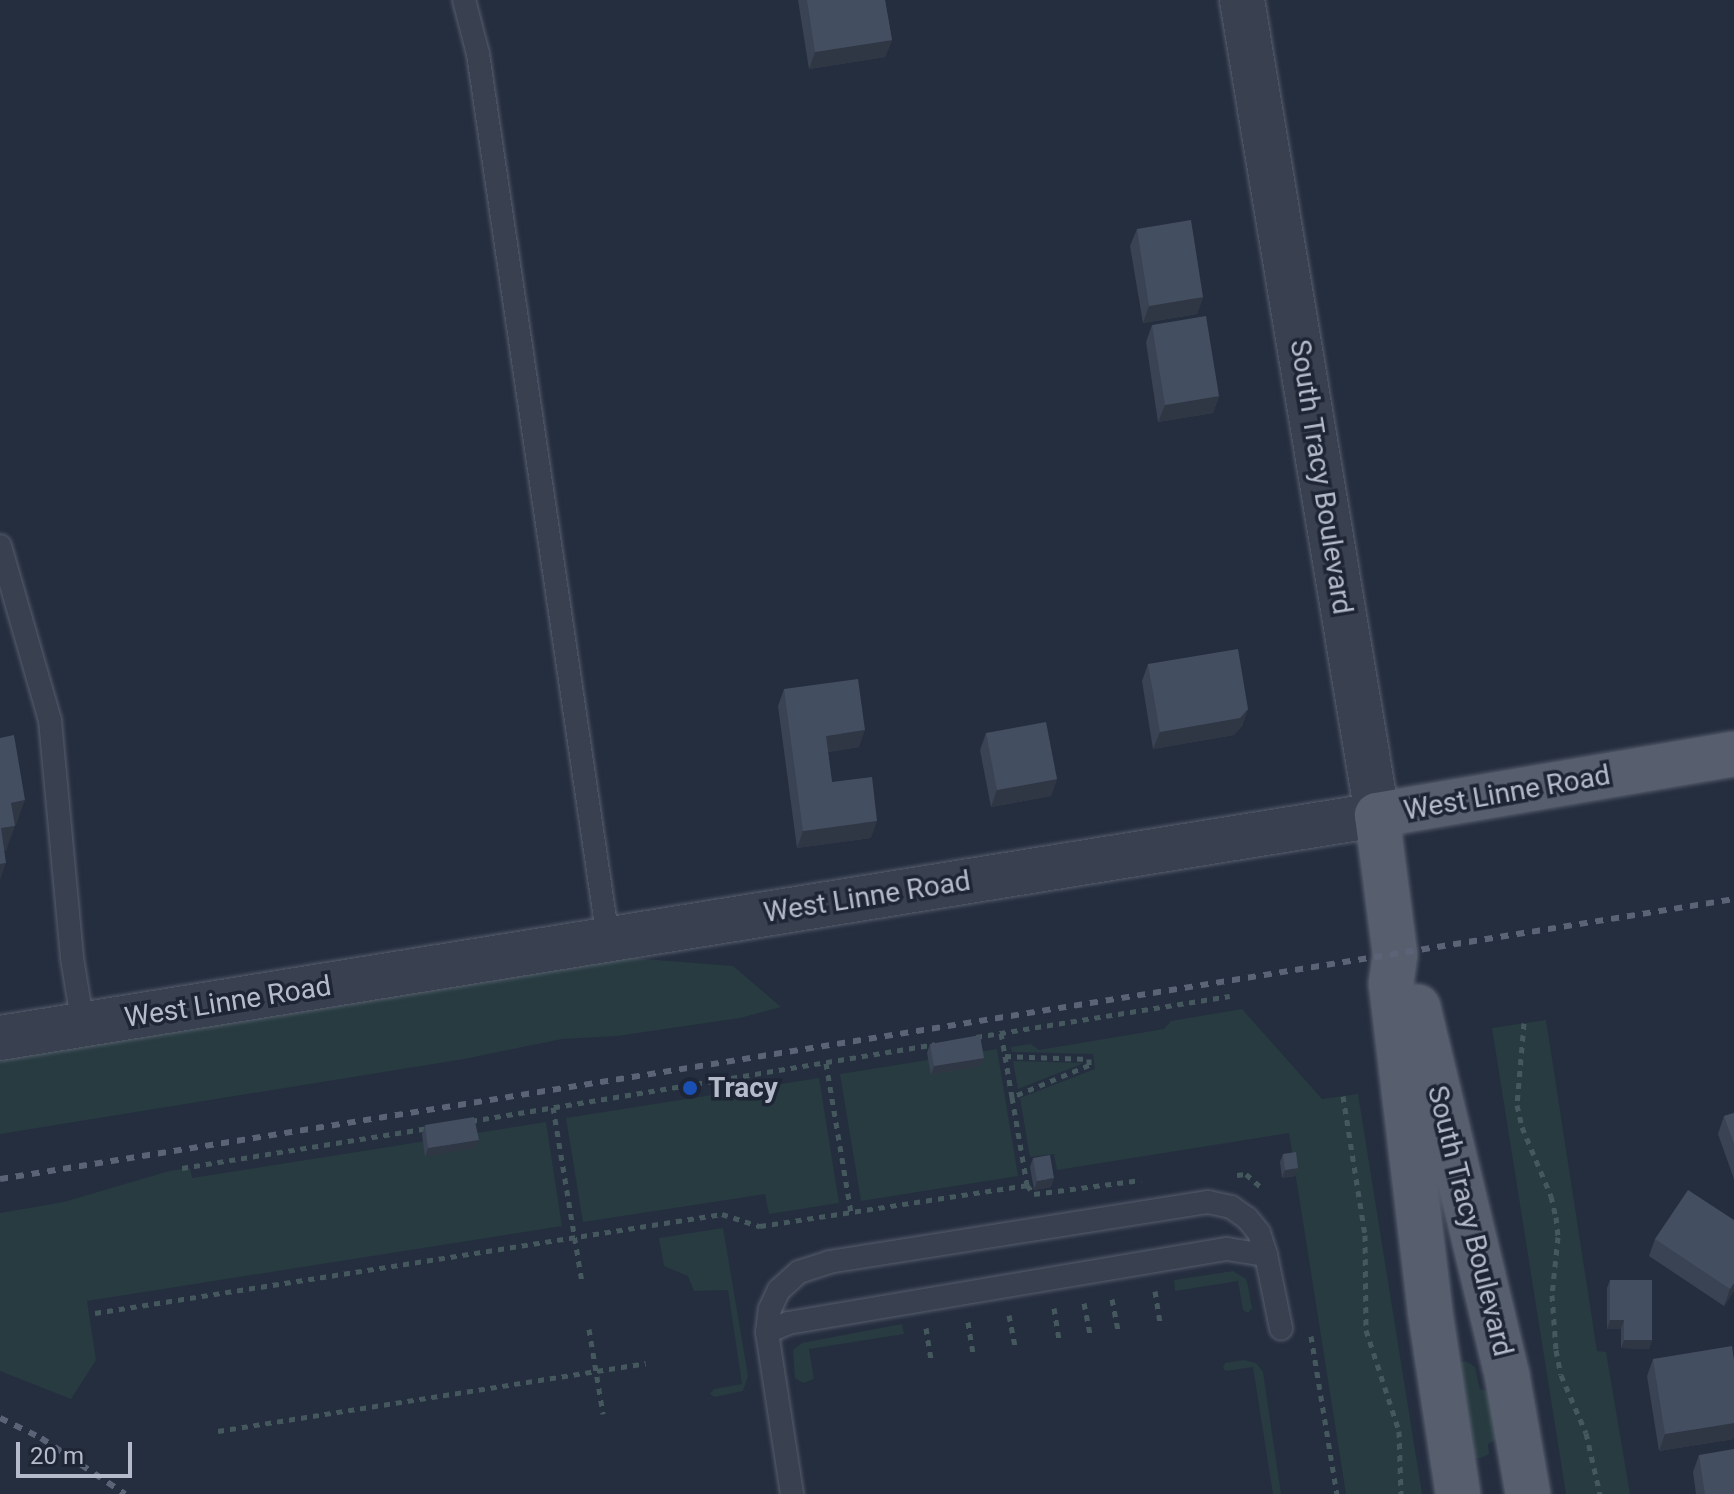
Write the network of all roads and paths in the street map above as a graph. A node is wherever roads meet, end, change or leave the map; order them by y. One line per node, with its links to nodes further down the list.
1 (464, 0): 6 (lane)
2 (1242, 0): 5 (street, South Tracy Boulevard)
3 (0, 546): 10 (lane)
4 (1734, 754): 5 (main road, West Linne Road)
5 (1377, 815): 6 (street, West Linne Road); 7 (main road, South Tracy Boulevard)
6 (608, 939): 10 (street, West Linne Road)
7 (1395, 954): 50 (main road, South Tracy Boulevard); 51 (main road, South Tracy Boulevard)
8 (1230, 996): 11 (path)
9 (1524, 1023): 52 (path)
10 (83, 1025): 12 (street, West Linne Road)
11 (1001, 1033): 13 (path); 15 (path)
12 (0, 1038)
13 (972, 1038)
14 (943, 1043): 16 (path)
15 (1005, 1056): 18 (path); 18 (path)
16 (826, 1063): 19 (path); 24 (path)
17 (1343, 1096): 49 (path)
18 (1012, 1097): 23 (path)
19 (553, 1107): 20 (path); 26 (path)
20 (460, 1123)
21 (444, 1125): 22 (path)
22 (182, 1168)
23 (1027, 1185)
24 (851, 1213)
25 (1266, 1255): 35 (lane); 38 (lane); 38 (lane)
26 (582, 1283)
27 (1154, 1289): 33 (path)
28 (1112, 1296): 37 (path)
29 (1084, 1300): 39 (path)
30 (1054, 1305): 40 (path)
31 (1009, 1312): 41 (path)
32 (967, 1318): 42 (path)
33 (1160, 1322)
34 (925, 1325): 43 (path)
35 (1281, 1328)
36 (589, 1329): 45 (path)
37 (1118, 1329)
38 (767, 1332): 48 (lane)
39 (1090, 1334)
40 (1059, 1339)
41 (1015, 1346)
42 (973, 1352)
43 (931, 1359)
44 (646, 1363): 45 (path)
45 (596, 1371): 46 (path); 47 (path)
46 (603, 1414)
47 (218, 1431)
48 (792, 1494)
49 (1401, 1494)
50 (1458, 1494)
51 (1528, 1494)
52 (1600, 1494)

